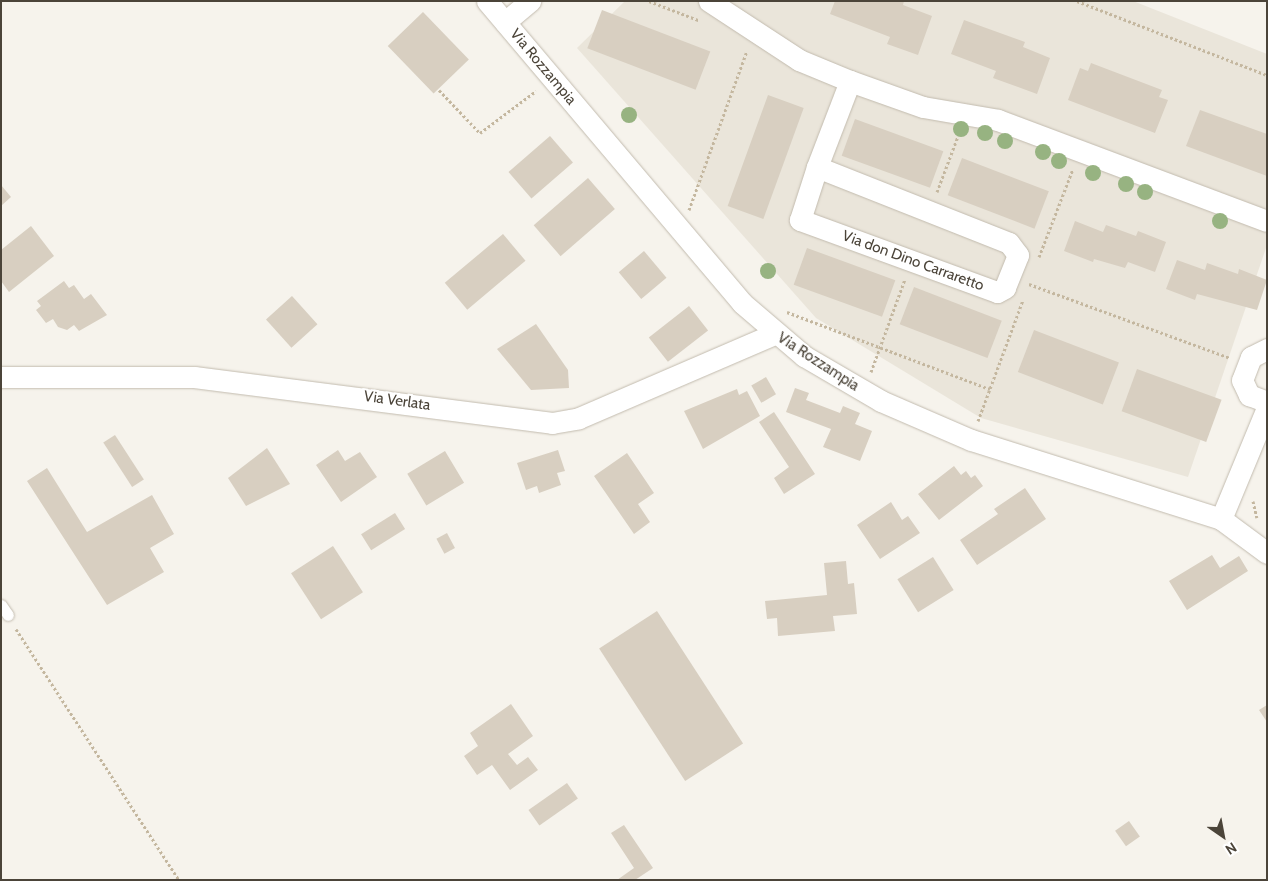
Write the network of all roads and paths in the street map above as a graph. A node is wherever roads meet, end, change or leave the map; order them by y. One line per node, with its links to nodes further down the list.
1 (487, 1): 5 (street, Via Rozzampia)
2 (530, 1): 5 (street)
3 (709, 1): 6 (street)
4 (1077, 1): 7 (path)
5 (505, 22): 8 (street, Via Rozzampia)
6 (754, 32): 9 (street); 15 (path)
7 (1267, 75)
8 (552, 78): 10 (path); 15 (street, Via Rozzampia)
9 (850, 81): 12 (street, Via don Dino Carraretto); 14 (street)
10 (439, 90)
11 (958, 136): 13 (path)
12 (817, 168): 17 (street); 17 (street, Via don Dino Carraretto)
13 (934, 198)
14 (1267, 221)
15 (675, 227): 18 (street, Via Rozzampia)
16 (909, 269): 19 (path)
17 (1009, 277): 21 (path)
18 (777, 325): 19 (path); 23 (street, Via Verlata); 27 (street, Via Rozzampia)
19 (880, 347): 22 (path); 24 (path)
20 (1267, 349): 25 (street)
21 (1233, 359)
22 (870, 375)
23 (1, 377)
24 (990, 389)
25 (1267, 402)
26 (1267, 408): 27 (street)
27 (1221, 519): 28 (street, Via Rozzampia)
28 (1267, 553)
29 (5, 610): 30 (path)
30 (179, 880)

